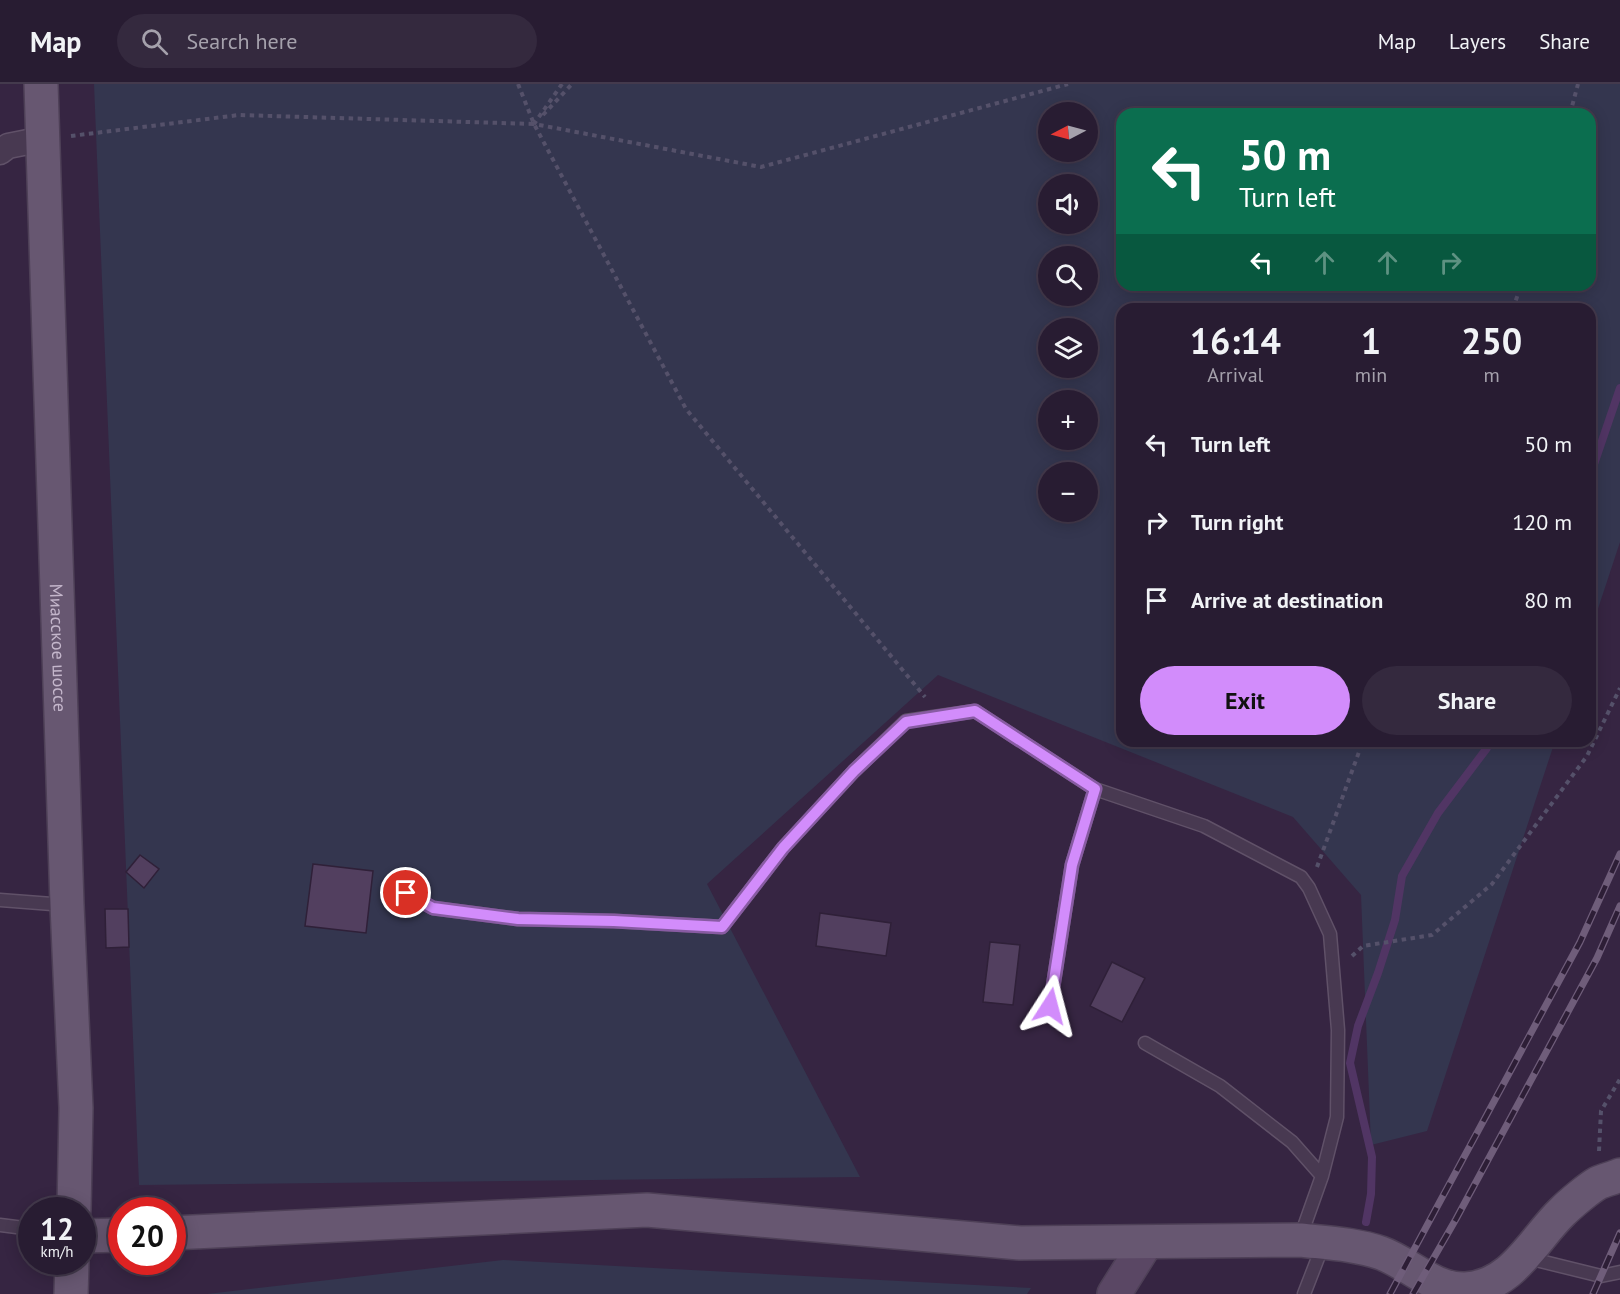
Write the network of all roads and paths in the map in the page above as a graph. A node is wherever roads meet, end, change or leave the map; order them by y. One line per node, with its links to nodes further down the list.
1 (41, 84): 9 (main road, Миасское шоссе)
2 (518, 84): 8 (path)
3 (562, 84): 8 (path)
4 (572, 84): 8 (path)
5 (1068, 84): 8 (path)
6 (1578, 84): 7 (path)
7 (1572, 108)
8 (534, 123): 9 (path); 12 (path)
9 (44, 139): 10 (street); 20 (main road, Миасское шоссе)
10 (0, 152)
11 (1620, 688): 13 (path)
12 (941, 716): 16 (lane); 18 (lane)
13 (1596, 737)
14 (1361, 747): 17 (path)
15 (1591, 747): 21 (path)
16 (1095, 789): 17 (lane); 22 (lane)
17 (1309, 888): 21 (lane)
18 (406, 893)
19 (0, 900): 20 (lane)
20 (67, 905): 27 (main road, Миасское шоссе)
21 (1333, 974): 25 (lane)
22 (1050, 1006)
23 (1145, 1043): 25 (lane)
24 (1620, 1079): 26 (path)
25 (1322, 1176): 31 (lane)
26 (1609, 1179): 33 (main road)
27 (74, 1197)
28 (0, 1225): 29 (lane)
29 (18, 1227)
30 (186, 1232): 32 (main road)
31 (1312, 1241): 32 (main road); 33 (main road); 38 (lane)
32 (1146, 1242): 37 (street)
33 (1512, 1272): 34 (lane)
34 (1620, 1272)
35 (72, 1275): 36 (main road)
36 (71, 1294)
37 (1114, 1294)
38 (1304, 1294)

